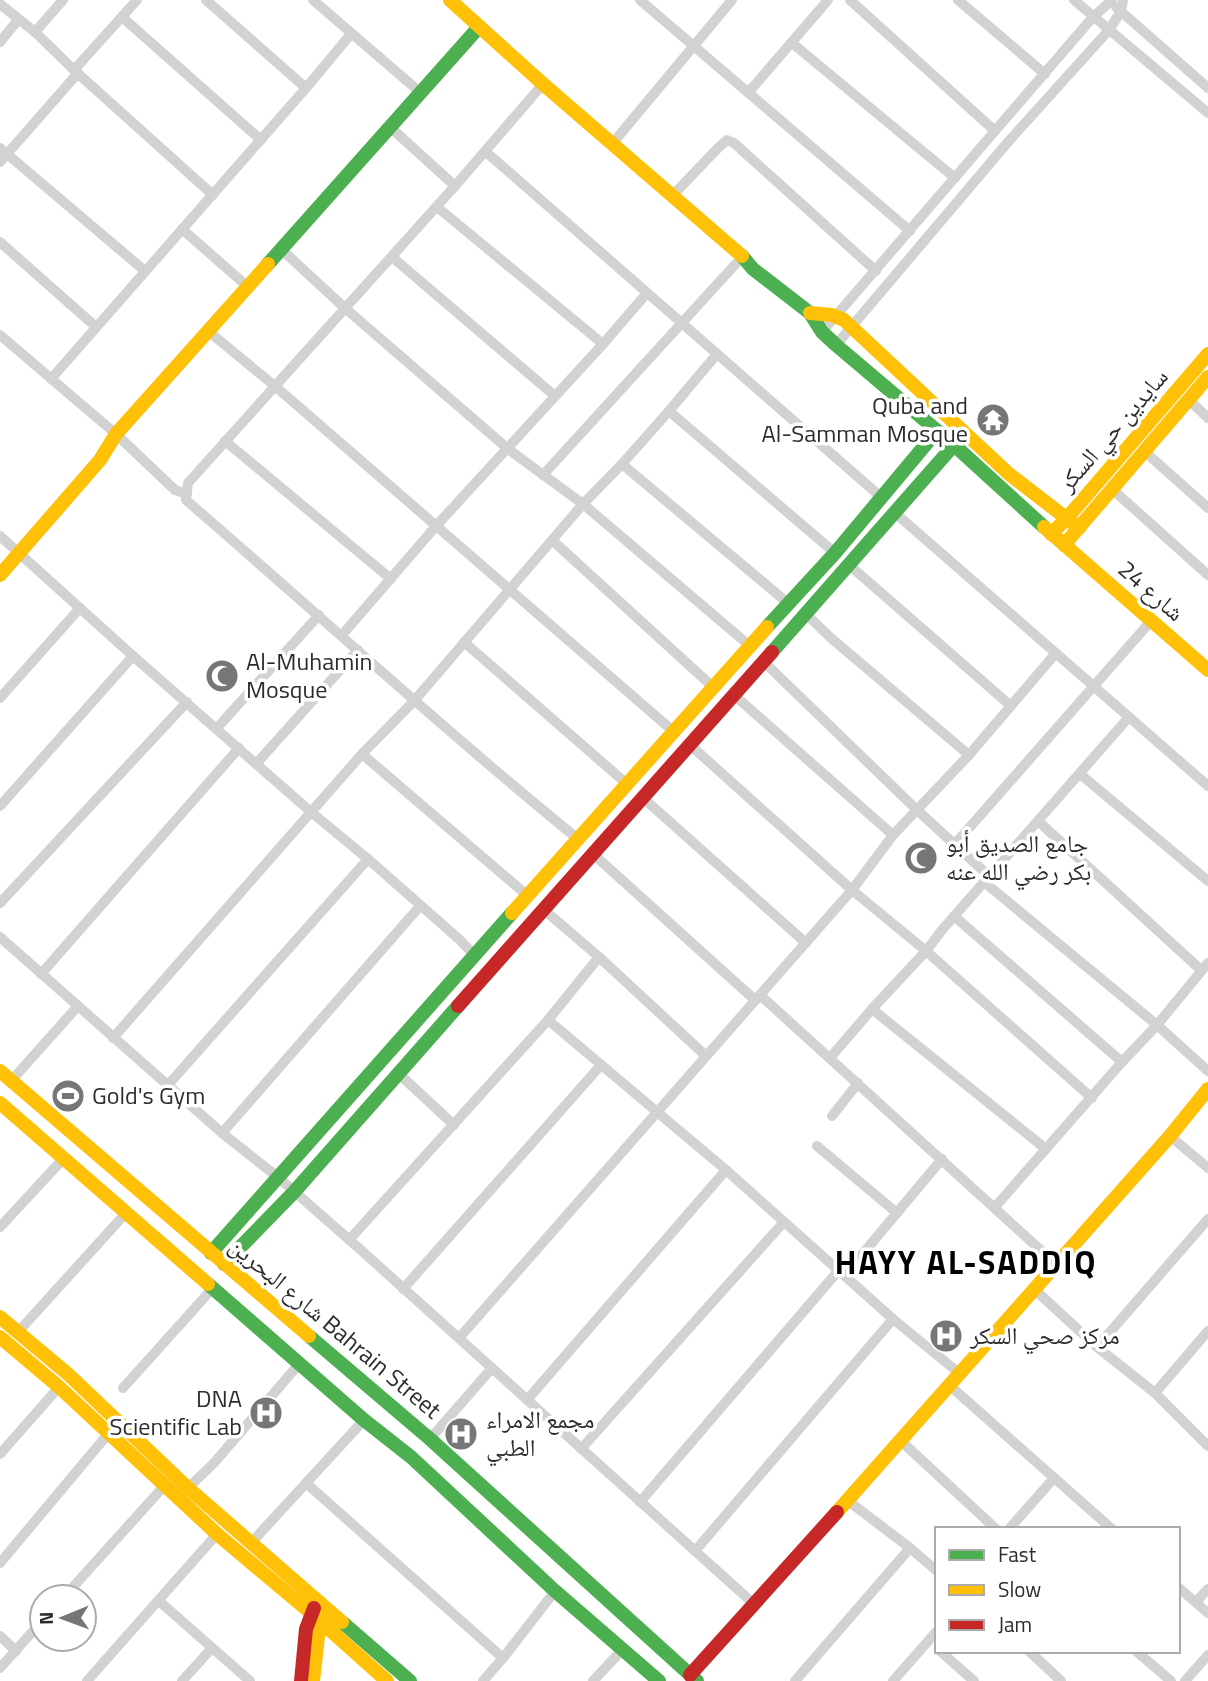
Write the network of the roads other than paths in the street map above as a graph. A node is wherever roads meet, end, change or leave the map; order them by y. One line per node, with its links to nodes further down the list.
1 (63, 0): 20 (street)
2 (137, 0): 15 (street)
3 (206, 0): 28 (street)
4 (313, 0): 21 (street)
5 (450, 0): 18 (street)
6 (640, 0): 24 (street)
7 (732, 0): 24 (street)
8 (828, 0): 23 (street)
9 (850, 0): 34 (street)
10 (958, 0): 26 (street)
11 (1074, 0): 16 (street)
12 (1110, 1): 14 (street); 16 (street)
13 (0, 4): 17 (street)
14 (1122, 6): 19 (street); 29 (street)
15 (122, 17): 25 (street); 35 (street)
16 (1093, 17): 19 (street); 26 (street)
17 (18, 20): 20 (street); 22 (street)
18 (479, 27): 27 (street); 30 (street)
19 (1109, 30): 32 (street); 58 (street)
20 (35, 32): 25 (street)
21 (351, 34): 28 (street); 30 (street)
22 (0, 41)
23 (792, 43): 31 (street); 39 (street)
24 (693, 46): 31 (street); 36 (street)
25 (76, 72): 38 (street); 41 (street)
26 (1045, 74): 34 (street)
27 (542, 84): 36 (street); 37 (street)
28 (306, 88): 35 (street)
29 (1208, 88)
30 (421, 93): 33 (street)
31 (748, 93): 45 (street)
32 (1208, 113)
33 (389, 126): 40 (street); 47 (street)
34 (995, 131): 39 (street)
35 (261, 140): 41 (street)
36 (612, 144): 42 (street)
37 (486, 152): 40 (street); 53 (street)
38 (2, 155): 50 (street)
39 (955, 178): 45 (street)
40 (455, 186): 43 (street)
41 (213, 195): 44 (street)
42 (673, 196): 48 (street); 51 (street)
43 (437, 207): 49 (street); 63 (street)
44 (182, 229): 50 (street); 52 (street)
45 (910, 231): 51 (street)
46 (0, 242): 59 (street)
47 (281, 249): 52 (street); 54 (street)
48 (743, 256): 55 (street); 57 (street)
49 (392, 257): 54 (street); 70 (street)
50 (145, 271): 59 (street)
51 (876, 271): 56 (street)
52 (248, 287): 60 (street)
53 (646, 293): 57 (street); 63 (street)
54 (346, 309): 69 (street); 78 (street)
55 (810, 313): 56 (street); 61 (street, شارع 24)
56 (837, 316): 58 (street); 61 (street)
57 (681, 322): 65 (street); 83 (street)
58 (851, 326): 64 (street); 90 (street)
59 (96, 327): 68 (street)
60 (208, 331): 69 (street); 75 (street)
61 (822, 332): 64 (street, شارع 24)
62 (1, 338): 68 (street)
63 (603, 344): 70 (street)
64 (836, 345): 74 (street, شارع 24)
65 (717, 354): 72 (street); 86 (street)
66 (1208, 354): 90 (street, سايدين حي السكر)
67 (1208, 377): 71 (street, سايدين حي السكر)
68 (51, 379): 75 (street)
69 (276, 387): 76 (street); 91 (street)
70 (555, 396): 78 (street)
71 (1189, 400): 73 (street); 79 (street, سايدين حي السكر)
72 (669, 411): 81 (street); 97 (street)
73 (1208, 418)
74 (937, 431): 77 (street, شارع 24); 80 (street)
75 (117, 435): 85 (street); 98 (street)
76 (225, 441): 85 (street); 102 (street)
77 (954, 445): 82 (street); 93 (street, شارع 24)
78 (508, 449): 83 (street); 91 (street)
79 (1143, 451): 84 (street, سايدين حي السكر); 88 (street)
80 (917, 453): 82 (street); 86 (street)
81 (622, 464): 87 (street); 104 (street)
82 (934, 467): 89 (street)
83 (543, 475): 87 (street)
84 (1112, 489): 92 (street, سايدين حي السكر); 100 (street)
85 (187, 494): 107 (street)
86 (881, 497): 97 (street)
87 (583, 504): 95 (street); 111 (street)
88 (1208, 508)
89 (894, 512): 99 (street); 113 (street)
90 (1067, 518): 92 (street); 93 (street, سايدين حي السكر)
91 (436, 526): 102 (street); 103 (street)
92 (1079, 528): 96 (street, سايدين حي السكر)
93 (1051, 534): 96 (street, شارع 24)
94 (0, 536): 98 (street)
95 (552, 540): 103 (street); 118 (street)
96 (1064, 545): 108 (street, شارع 24)
97 (835, 553): 104 (street)
98 (19, 554): 101 (street); 105 (street)
99 (848, 564): 106 (street); 123 (street)
100 (1208, 575)
101 (0, 576)
102 (391, 579): 109 (street)
103 (509, 590): 110 (street); 128 (street)
104 (789, 604): 111 (street)
105 (80, 608): 114 (street); 120 (street)
106 (805, 613): 115 (street); 132 (street)
107 (319, 615): 109 (street); 127 (street)
108 (1151, 621): 116 (street, شارع 24); 117 (street)
109 (342, 635): 112 (street)
110 (464, 642): 121 (street); 135 (street)
111 (750, 646): 118 (street)
112 (358, 650): 121 (street); 133 (street)
113 (1056, 653): 117 (street); 123 (street)
114 (133, 656): 122 (street); 138 (street)
115 (763, 661): 119 (street); 139 (street)
116 (1208, 670)
117 (1093, 686): 125 (street); 144 (street)
118 (713, 687): 124 (street)
119 (733, 694): 126 (street); 142 (street)
120 (0, 698)
121 (414, 701): 131 (street); 143 (street)
122 (187, 702): 127 (street); 151 (street)
123 (1011, 706): 132 (street)
124 (692, 710): 126 (street); 128 (street)
125 (1129, 717): 134 (street); 136 (street)
126 (706, 724): 129 (street)
127 (217, 728): 130 (street)
128 (673, 731): 135 (street)
129 (689, 744): 137 (street); 149 (street)
130 (239, 748): 133 (street); 161 (street)
131 (362, 754): 140 (street); 150 (street)
132 (969, 755): 139 (street)
133 (256, 764): 140 (street)
134 (1080, 774): 141 (street); 148 (street)
135 (627, 784): 143 (street)
136 (1208, 786)
137 (642, 797): 145 (street); 156 (street)
138 (0, 806)
139 (917, 810): 142 (street); 144 (street)
140 (311, 812): 146 (street); 167 (street)
141 (1038, 821): 147 (street); 160 (street)
142 (893, 835): 149 (street)
143 (578, 839): 150 (street)
144 (955, 844): 147 (street)
145 (593, 853): 153 (street); 162 (street)
146 (368, 859): 152 (street); 176 (street)
147 (987, 879): 154 (street); 166 (street)
148 (1208, 881)
149 (852, 890): 156 (street); 157 (street)
150 (528, 896): 158 (street)
151 (0, 903)
152 (420, 906): 158 (street); 183 (street)
153 (543, 909): 159 (street); 173 (street)
154 (954, 916): 157 (street); 170 (street)
155 (0, 937): 161 (street)
156 (806, 943): 162 (street)
157 (926, 951): 164 (street); 178 (street)
158 (475, 956): 191 (street)
159 (599, 957): 165 (street); 168 (street)
160 (1205, 966): 166 (street)
161 (41, 974): 163 (street)
162 (758, 998): 168 (street); 169 (street)
163 (78, 1006): 167 (street); 174 (street)
164 (872, 1009): 169 (street); 186 (street)
165 (548, 1020): 171 (street); 182 (street)
166 (1157, 1025): 170 (street); 172 (street)
167 (113, 1038): 176 (street)
168 (706, 1056): 180 (street)
169 (830, 1058): 175 (street)
170 (1122, 1062): 178 (street)
171 (601, 1065): 180 (street); 205 (street)
172 (1208, 1071)
173 (398, 1073): 182 (street); 192 (street)
174 (6, 1076): 200 (street, شارع البحرين Bahrain Street)
175 (858, 1083): 181 (street); 188 (street)
176 (168, 1085): 183 (street)
177 (1208, 1089): 184 (street)
178 (1092, 1098): 186 (street)
179 (0, 1104): 187 (street, شارع البحرين Bahrain Street)
180 (657, 1112): 190 (street); 211 (street)
181 (832, 1116)
182 (454, 1125): 199 (street)
183 (222, 1133): 191 (street)
184 (1170, 1136): 189 (street); 202 (street)
185 (817, 1146): 194 (street)
186 (1046, 1149): 193 (street)
187 (63, 1159): 195 (street, شارع البحرين Bahrain Street); 198 (street)
188 (942, 1159): 193 (street); 194 (street)
189 (1208, 1168)
190 (726, 1170): 197 (street); 221 (street)
191 (279, 1178): 192 (street); 200 (street)
192 (293, 1192): 199 (street); 201 (street)
193 (995, 1207): 202 (street)
194 (897, 1213): 203 (street)
195 (125, 1214): 204 (street, شارع البحرين Bahrain Street); 210 (street)
196 (1208, 1219): 213 (street)
197 (783, 1223): 203 (street); 227 (street)
198 (0, 1227)
199 (349, 1240): 205 (street)
200 (211, 1253): 201 (street, شارع البحرين Bahrain Street)
201 (224, 1264): 224 (street, شارع البحرين Bahrain Street)
202 (1056, 1264): 206 (street)
203 (842, 1273): 208 (street); 236 (street)
204 (212, 1289): 214 (street, شارع البحرين Bahrain Street); 219 (street)
205 (404, 1289): 211 (street)
206 (1034, 1289): 213 (street); 216 (street)
207 (0, 1317): 210 (street)
208 (893, 1319): 216 (street); 244 (street)
209 (1208, 1331): 220 (street)
210 (18, 1332): 229 (street)
211 (459, 1338): 215 (street)
212 (1, 1340): 218 (street)
213 (1097, 1347): 220 (street)
214 (299, 1364): 222 (street, شارع البحرين Bahrain Street); 234 (street)
215 (492, 1368): 221 (street); 224 (street)
216 (959, 1373): 217 (street)
217 (949, 1385): 225 (street); 230 (street)
218 (59, 1387): 223 (street); 228 (street)
219 (123, 1388)
220 (1154, 1393): 226 (street)
221 (527, 1400): 227 (street)
222 (364, 1420): 231 (street); 237 (street, شارع البحرين Bahrain Street)
223 (108, 1434): 229 (street); 245 (street)
224 (430, 1439): 233 (street, شارع البحرين Bahrain Street)
225 (901, 1440): 235 (street); 238 (street)
226 (1207, 1443)
227 (581, 1449): 236 (street)
228 (0, 1454)
229 (142, 1455): 232 (street); 234 (street)
230 (1054, 1478): 239 (street); 240 (street)
231 (306, 1483): 242 (street); 266 (street)
232 (165, 1485): 241 (street); 247 (street)
233 (481, 1485): 237 (street); 269 (street, شارع البحرين Bahrain Street)
234 (188, 1488): 242 (street)
235 (847, 1500): 243 (street); 253 (street)
236 (640, 1502): 244 (street)
237 (464, 1506): 250 (street, شارع البحرين Bahrain Street)
238 (994, 1527)
239 (1011, 1527)
240 (1108, 1527)
241 (217, 1534): 251 (street); 254 (street)
242 (251, 1543): 254 (street)
243 (910, 1548): 246 (street); 280 (street)
244 (695, 1551): 253 (street)
245 (0, 1563)
246 (935, 1569)
247 (77, 1583)
248 (1180, 1589): 252 (street)
249 (1208, 1589): 252 (street)
250 (555, 1591): 260 (street, شارع البحرين Bahrain Street); 266 (street)
251 (159, 1601): 259 (street); 270 (street)
252 (1196, 1602): 255 (street)
253 (754, 1604): 269 (street)
254 (320, 1611): 273 (street); 274 (street); 275 (street); 276 (street)
255 (1208, 1614)
256 (0, 1636): 261 (street)
257 (28, 1637): 261 (street)
258 (935, 1647): 281 (street)
259 (212, 1648): 268 (street); 271 (street)
260 (623, 1649): 278 (street); 279 (street, شارع البحرين Bahrain Street)
261 (16, 1651): 267 (street)
262 (942, 1653): 282 (street)
263 (1031, 1653): 283 (street)
264 (1138, 1653): 284 (street)
265 (1208, 1655): 285 (street)
266 (503, 1658): 277 (street)
267 (0, 1668)
268 (236, 1676): 272 (street)
269 (694, 1678)
270 (87, 1681)
271 (182, 1681)
272 (250, 1681)
273 (301, 1681)
274 (313, 1681)
275 (387, 1681)
276 (410, 1681)
277 (483, 1681)
278 (593, 1681)
279 (659, 1681)
280 (795, 1681)
281 (893, 1681)
282 (974, 1681)
283 (1061, 1681)
284 (1171, 1681)
285 (1185, 1681)

